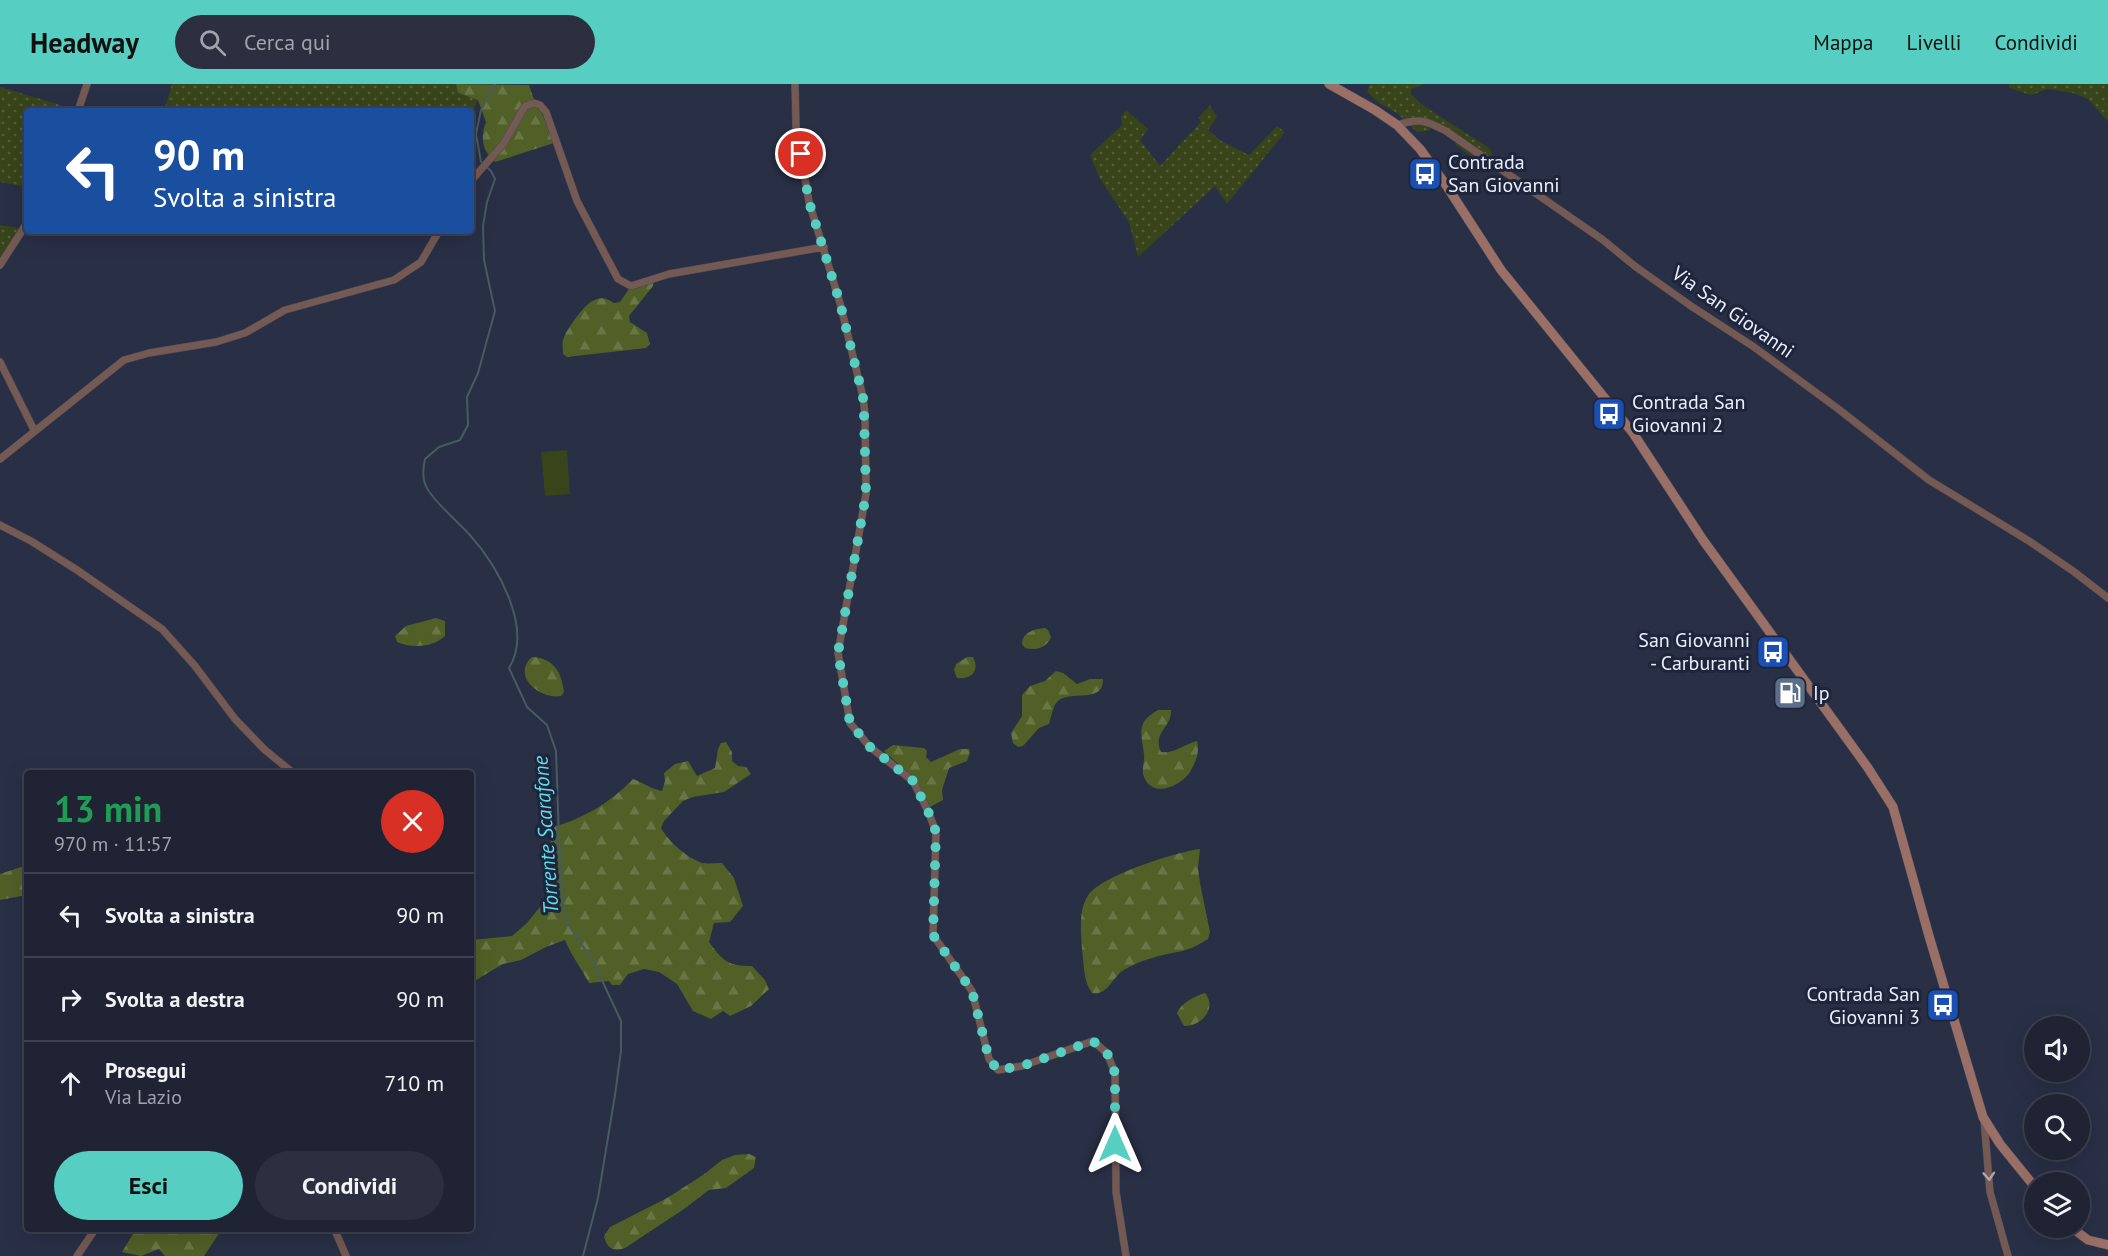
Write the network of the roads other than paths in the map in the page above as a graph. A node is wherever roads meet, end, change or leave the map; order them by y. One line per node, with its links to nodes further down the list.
1 (87, 84): 4 (street)
2 (795, 84): 9 (street)
3 (1329, 84): 5 (main road)
4 (79, 108)
5 (1397, 125): 15 (street, Via San Giovanni); 17 (main road)
6 (474, 178): 9 (street)
7 (24, 228): 10 (street)
8 (437, 234): 12 (street)
9 (824, 247): 25 (street)
10 (0, 265)
11 (0, 363): 12 (street)
12 (34, 430): 13 (street)
13 (0, 459)
14 (0, 525): 16 (street)
15 (2108, 598)
16 (290, 770)
17 (1983, 1117): 18 (main road); 26 (street, one-way to 26)
18 (2024, 1174)
19 (93, 1232): 23 (street)
20 (335, 1232): 24 (street)
21 (2085, 1238): 22 (main road)
22 (2108, 1245)
23 (77, 1256)
24 (346, 1256)
25 (1126, 1256)
26 (2008, 1256)

